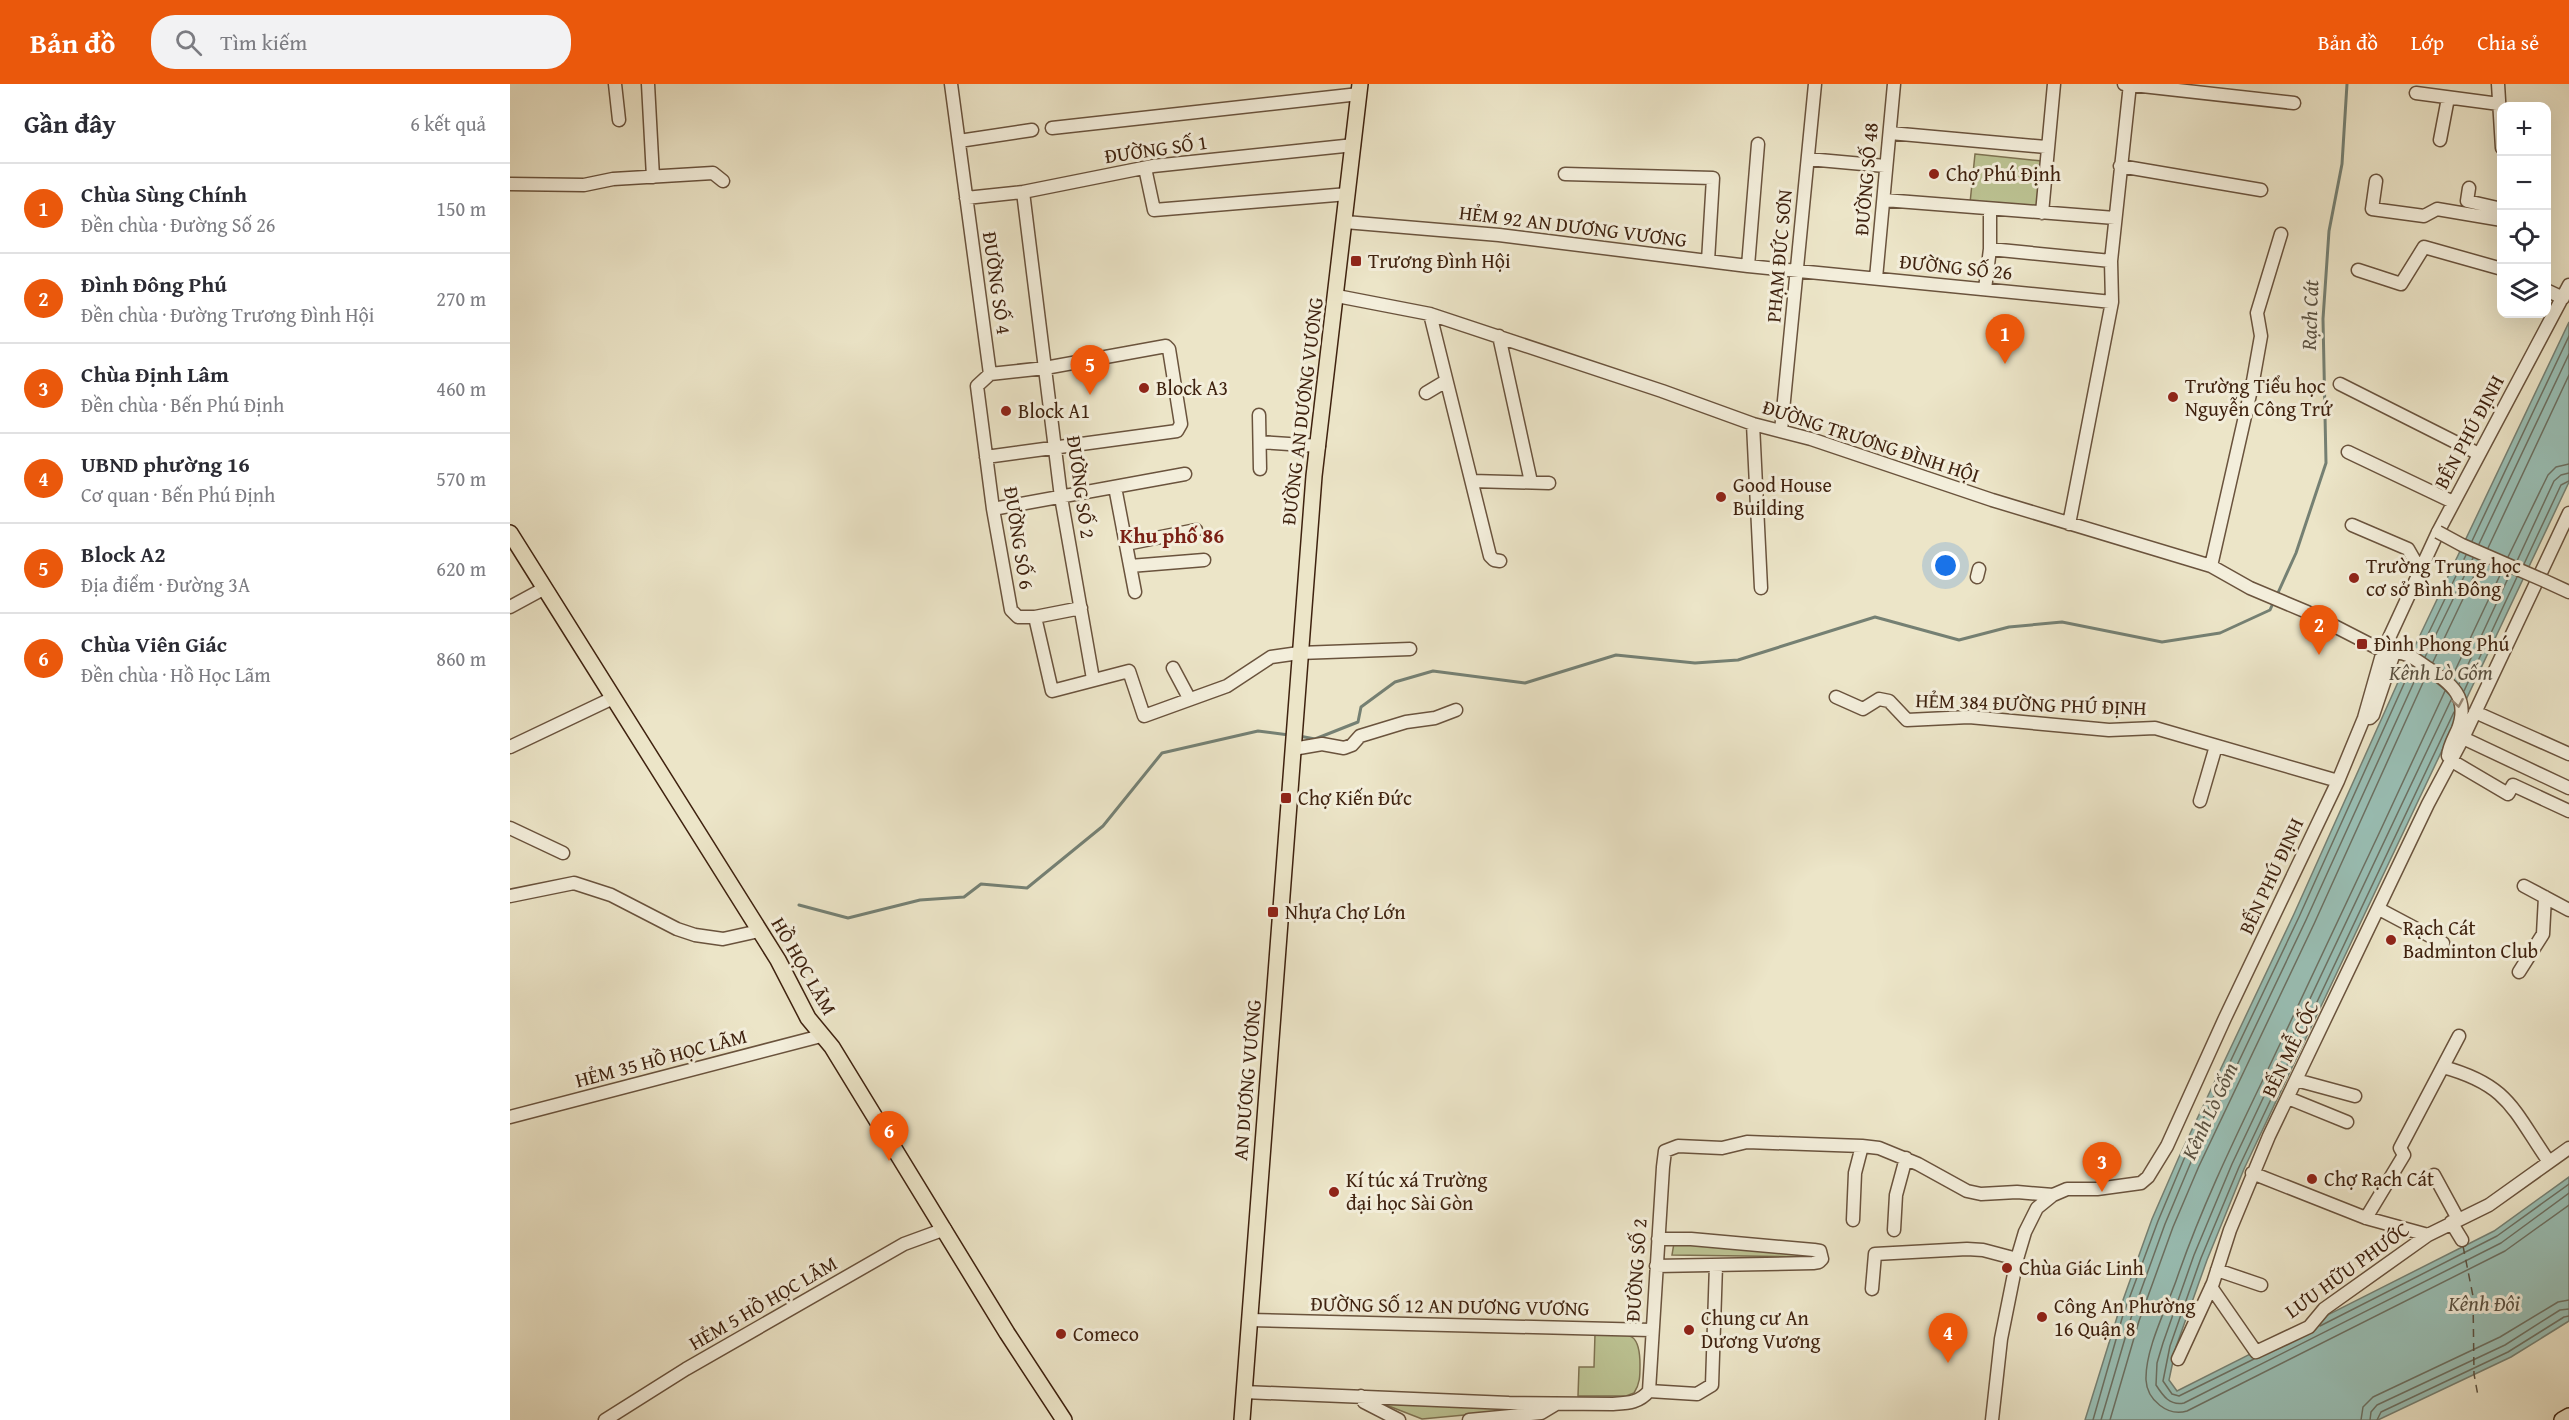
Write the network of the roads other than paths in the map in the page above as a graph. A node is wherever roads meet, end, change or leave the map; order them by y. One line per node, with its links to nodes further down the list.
1 (615, 84): 17 (street)
2 (648, 84): 31 (street)
3 (951, 84): 22 (street, ĐƯỜNG SỐ 4)
4 (1815, 84): 26 (street, PHẠM ĐỨC SƠN)
5 (1894, 84): 20 (street, ĐƯỜNG SỐ 48)
6 (2054, 84): 25 (street)
7 (2123, 84): 8 (street)
8 (2130, 84): 10 (street); 28 (street)
9 (2498, 84): 14 (street)
10 (2200, 88): 15 (street)
11 (1359, 89): 18 (street); 23 (main road, ĐƯỜNG AN DƯƠNG VƯƠNG)
12 (2416, 93): 13 (street)
13 (2448, 98): 16 (street); 21 (street)
14 (2499, 102)
15 (2294, 103)
16 (2497, 104)
17 (619, 120)
18 (1052, 129)
19 (1032, 130): 22 (street)
20 (1890, 133): 25 (street); 27 (street, ĐƯỜNG SỐ 48)
21 (2440, 140)
22 (959, 141): 39 (street, ĐƯỜNG SỐ 4)
23 (1353, 144): 29 (street, ĐƯỜNG SỐ 1); 38 (main road, ĐƯỜNG AN DƯƠNG VƯƠNG)
24 (1758, 144): 51 (street)
25 (2046, 147): 43 (street)
26 (1808, 159): 27 (street, ĐƯỜNG SỐ 48); 54 (street, PHẠM ĐỨC SƠN)
27 (1885, 166): 40 (street, ĐƯỜNG SỐ 48)
28 (2120, 166): 36 (street); 44 (street)
29 (1145, 168): 37 (street, ĐƯỜNG SỐ 1); 38 (street)
30 (1565, 174): 49 (street)
31 (653, 177): 32 (street); 34 (street)
32 (723, 181)
33 (2376, 181): 45 (street)
34 (510, 184)
35 (2469, 188): 41 (street)
36 (2261, 190)
37 (1023, 192): 39 (street, ĐƯỜNG SỐ 1); 64 (street, ĐƯỜNG SỐ 2)
38 (1348, 194): 46 (main road, ĐƯỜNG AN DƯƠNG VƯƠNG)
39 (966, 198): 65 (street, ĐƯỜNG SỐ 4)
40 (1884, 200): 42 (street); 55 (street, ĐƯỜNG SỐ 48)
41 (2497, 208)
42 (1990, 209): 43 (street); 48 (street)
43 (2042, 213): 44 (street)
44 (2115, 218): 50 (street)
45 (2497, 219)
46 (1345, 222): 49 (street, HẺM 92 AN DƯƠNG VƯƠNG); 59 (main road, ĐƯỜNG AN DƯƠNG VƯƠNG)
47 (2280, 234): 98 (street)
48 (1990, 249): 50 (street); 57 (street)
49 (1708, 261): 51 (street, HẺM 92 AN DƯƠNG VƯƠNG)
50 (2111, 261): 61 (street)
51 (1748, 266): 54 (street, HẺM 92 AN DƯƠNG VƯƠNG)
52 (2497, 268): 53 (street)
53 (2358, 270)
54 (1797, 271): 55 (street, ĐƯỜNG SỐ 26); 71 (street, PHẠM ĐỨC SƠN)
55 (1876, 278): 57 (street, ĐƯỜNG SỐ 26)
56 (2569, 285): 60 (street, BẾN PHÚ ĐỊNH)
57 (1985, 289): 61 (street, ĐƯỜNG SỐ 26)
58 (2551, 292): 60 (street)
59 (1337, 296): 62 (street, ĐƯỜNG TRƯƠNG ĐÌNH HỘI); 73 (main road, ĐƯỜNG AN DƯƠNG VƯƠNG)
60 (2563, 298): 76 (street, BẾN PHÚ ĐỊNH)
61 (2112, 302): 88 (street)
62 (1430, 314): 63 (street, ĐƯỜNG TRƯƠNG ĐÌNH HỘI); 66 (street)
63 (1499, 336): 70 (street, ĐƯỜNG TRƯƠNG ĐÌNH HỘI); 81 (street)
64 (1045, 368): 65 (street); 74 (street, ĐƯỜNG SỐ 2); 74 (street)
65 (990, 374): 77 (street, ĐƯỜNG SỐ 6)
66 (1446, 381): 68 (street); 80 (street)
67 (2340, 384): 76 (street)
68 (1426, 393)
69 (1259, 415): 72 (street)
70 (1753, 424): 71 (street, ĐƯỜNG TRƯƠNG ĐÌNH HỘI); 101 (street)
71 (1781, 431): 88 (street, ĐƯỜNG TRƯƠNG ĐÌNH HỘI)
72 (1260, 442): 73 (street); 78 (street)
73 (1319, 446): 109 (main road, ĐƯỜNG AN DƯƠNG VƯƠNG)
74 (1055, 448): 77 (street); 84 (street, ĐƯỜNG SỐ 2)
75 (2348, 452): 85 (street)
76 (2479, 454): 85 (street, BẾN PHÚ ĐỊNH)
77 (986, 457): 86 (street, ĐƯỜNG SỐ 6)
78 (1260, 469)
79 (1185, 474): 83 (street)
80 (1472, 480): 81 (street); 95 (street)
81 (1531, 482): 82 (street)
82 (1550, 483)
83 (1115, 487): 84 (street); 94 (street)
84 (1061, 497): 86 (street); 105 (street, ĐƯỜNG SỐ 2)
85 (2453, 502): 91 (street, BẾN PHÚ ĐỊNH)
86 (993, 509): 106 (street, ĐƯỜNG SỐ 6)
87 (2569, 513): 93 (street, BẾN MỄ CỐC)
88 (2069, 524): 98 (street, ĐƯỜNG TRƯƠNG ĐÌNH HỘI)
89 (2352, 525): 99 (street)
90 (1196, 530): 94 (street)
91 (2438, 532): 99 (street, BẾN PHÚ ĐỊNH); 103 (street, bridge)
92 (510, 533): 100 (main road, HỒ HỌC LÃM)
93 (2563, 541): 116 (street, BẾN MỄ CỐC)
94 (1126, 544): 97 (street)
95 (1495, 558)
96 (1204, 560): 97 (street)
97 (1130, 566): 102 (street)
98 (2211, 566): 108 (street, ĐƯỜNG TRƯƠNG ĐÌNH HỘI)
99 (2420, 570): 108 (street, BẾN PHÚ ĐỊNH)
100 (545, 588): 104 (street); 112 (main road, HỒ HỌC LÃM)
101 (1761, 588)
102 (1135, 592)
103 (2569, 592)
104 (510, 607)
105 (1081, 608): 106 (street); 111 (street, ĐƯỜNG SỐ 2)
106 (1035, 616): 111 (street, ĐƯỜNG SỐ 6)
107 (1410, 649): 109 (street)
108 (2383, 651): 117 (street, BẾN PHÚ ĐỊNH)
109 (1299, 653): 113 (street); 119 (main road, ĐƯỜNG AN DƯƠNG VƯƠNG)
110 (1173, 668): 113 (street)
111 (1093, 679): 113 (street)
112 (613, 698): 121 (street); 135 (main road, HỒ HỌC LÃM)
113 (1189, 698)
114 (1836, 698): 120 (street, HẺM 384 ĐƯỜNG PHÚ ĐỊNH)
115 (1456, 710): 119 (street)
116 (2475, 712): 118 (street, BẾN MỄ CỐC); 122 (street)
117 (2364, 718): 118 (street, one-way to 118); 124 (street, BẾN PHÚ ĐỊNH)
118 (2459, 737): 123 (street, BẾN MỄ CỐC); 125 (street)
119 (1293, 746): 168 (main road, AN DƯƠNG VƯƠNG)
120 (2216, 746): 124 (street, HẺM 384 ĐƯỜNG PHÚ ĐỊNH); 126 (street)
121 (510, 747)
122 (2569, 754)
123 (2452, 761): 127 (street); 133 (street, BẾN MỄ CỐC)
124 (2338, 781): 152 (street, BẾN PHÚ ĐỊNH)
125 (2569, 788)
126 (2200, 801)
127 (2569, 811)
128 (510, 828): 129 (street)
129 (563, 853)
130 (2524, 886): 132 (street)
131 (510, 896): 135 (street)
132 (2545, 897): 134 (street); 137 (street)
133 (2379, 909): 136 (street); 141 (street, BẾN MỄ CỐC)
134 (2569, 910)
135 (759, 931): 138 (main road, HỒ HỌC LÃM)
136 (2443, 943)
137 (2519, 972)
138 (821, 1036): 144 (street, HẺM 35 HỒ HỌC LÃM); 156 (main road, HỒ HỌC LÃM)
139 (2459, 1036): 140 (street)
140 (2443, 1067): 149 (street); 153 (street)
141 (2296, 1080): 142 (street); 143 (street, BẾN MỄ CỐC)
142 (2355, 1096)
143 (2288, 1098): 145 (street); 150 (street, BẾN MỄ CỐC)
144 (510, 1117)
145 (2348, 1122)
146 (1862, 1146): 148 (street); 154 (street); 159 (street, ĐƯỜNG SỐ 2)
147 (2569, 1148): 149 (street, LƯU HỮU PHƯỚC)
148 (1906, 1158): 152 (street); 157 (street)
149 (2549, 1162): 155 (street, LƯU HỮU PHƯỚC)
150 (2252, 1173): 153 (street, LƯU HỮU PHƯỚC); 164 (street, BẾN MỄ CỐC)
151 (2433, 1175): 155 (street)
152 (2053, 1195): 161 (street)
153 (2366, 1218): 158 (street, LƯU HỮU PHƯỚC)
154 (1853, 1220)
155 (2455, 1220): 158 (street, LƯU HỮU PHƯỚC); 160 (street)
156 (945, 1229): 176 (street, HẺM 5 HỒ HỌC LÃM); 177 (main road, HỒ HỌC LÃM)
157 (1894, 1230)
158 (2428, 1235): 166 (street, LƯU HỮU PHƯỚC)
159 (1658, 1239): 162 (street); 163 (street, ĐƯỜNG SỐ 2)
160 (2462, 1240)
161 (2017, 1259): 167 (street); 181 (street)
162 (1716, 1265): 163 (street); 171 (street)
163 (1656, 1266): 169 (street, ĐƯỜNG SỐ 2)
164 (2217, 1270): 165 (street); 166 (street, BẾN MỄ CỐC)
165 (2261, 1285)
166 (2211, 1287): 170 (street, BẾN MỄ CỐC)
167 (1872, 1289)
168 (1249, 1320): 169 (street, ĐƯỜNG SỐ 12 AN DƯƠNG VƯƠNG); 172 (main road, AN DƯƠNG VƯƠNG)
169 (1651, 1330): 171 (street, ĐƯỜNG SỐ 2)
170 (2178, 1359)
171 (1649, 1391): 174 (street)
172 (1244, 1392): 173 (street); 178 (main road, AN DƯƠNG VƯƠNG)
173 (1361, 1396): 174 (street); 179 (street)
174 (1556, 1404): 180 (street)
175 (2569, 1416): 182 (main road)
176 (605, 1420)
177 (1064, 1420)
178 (1242, 1420)
179 (1400, 1420)
180 (1469, 1420)
181 (1992, 1420)
182 (2562, 1420)

